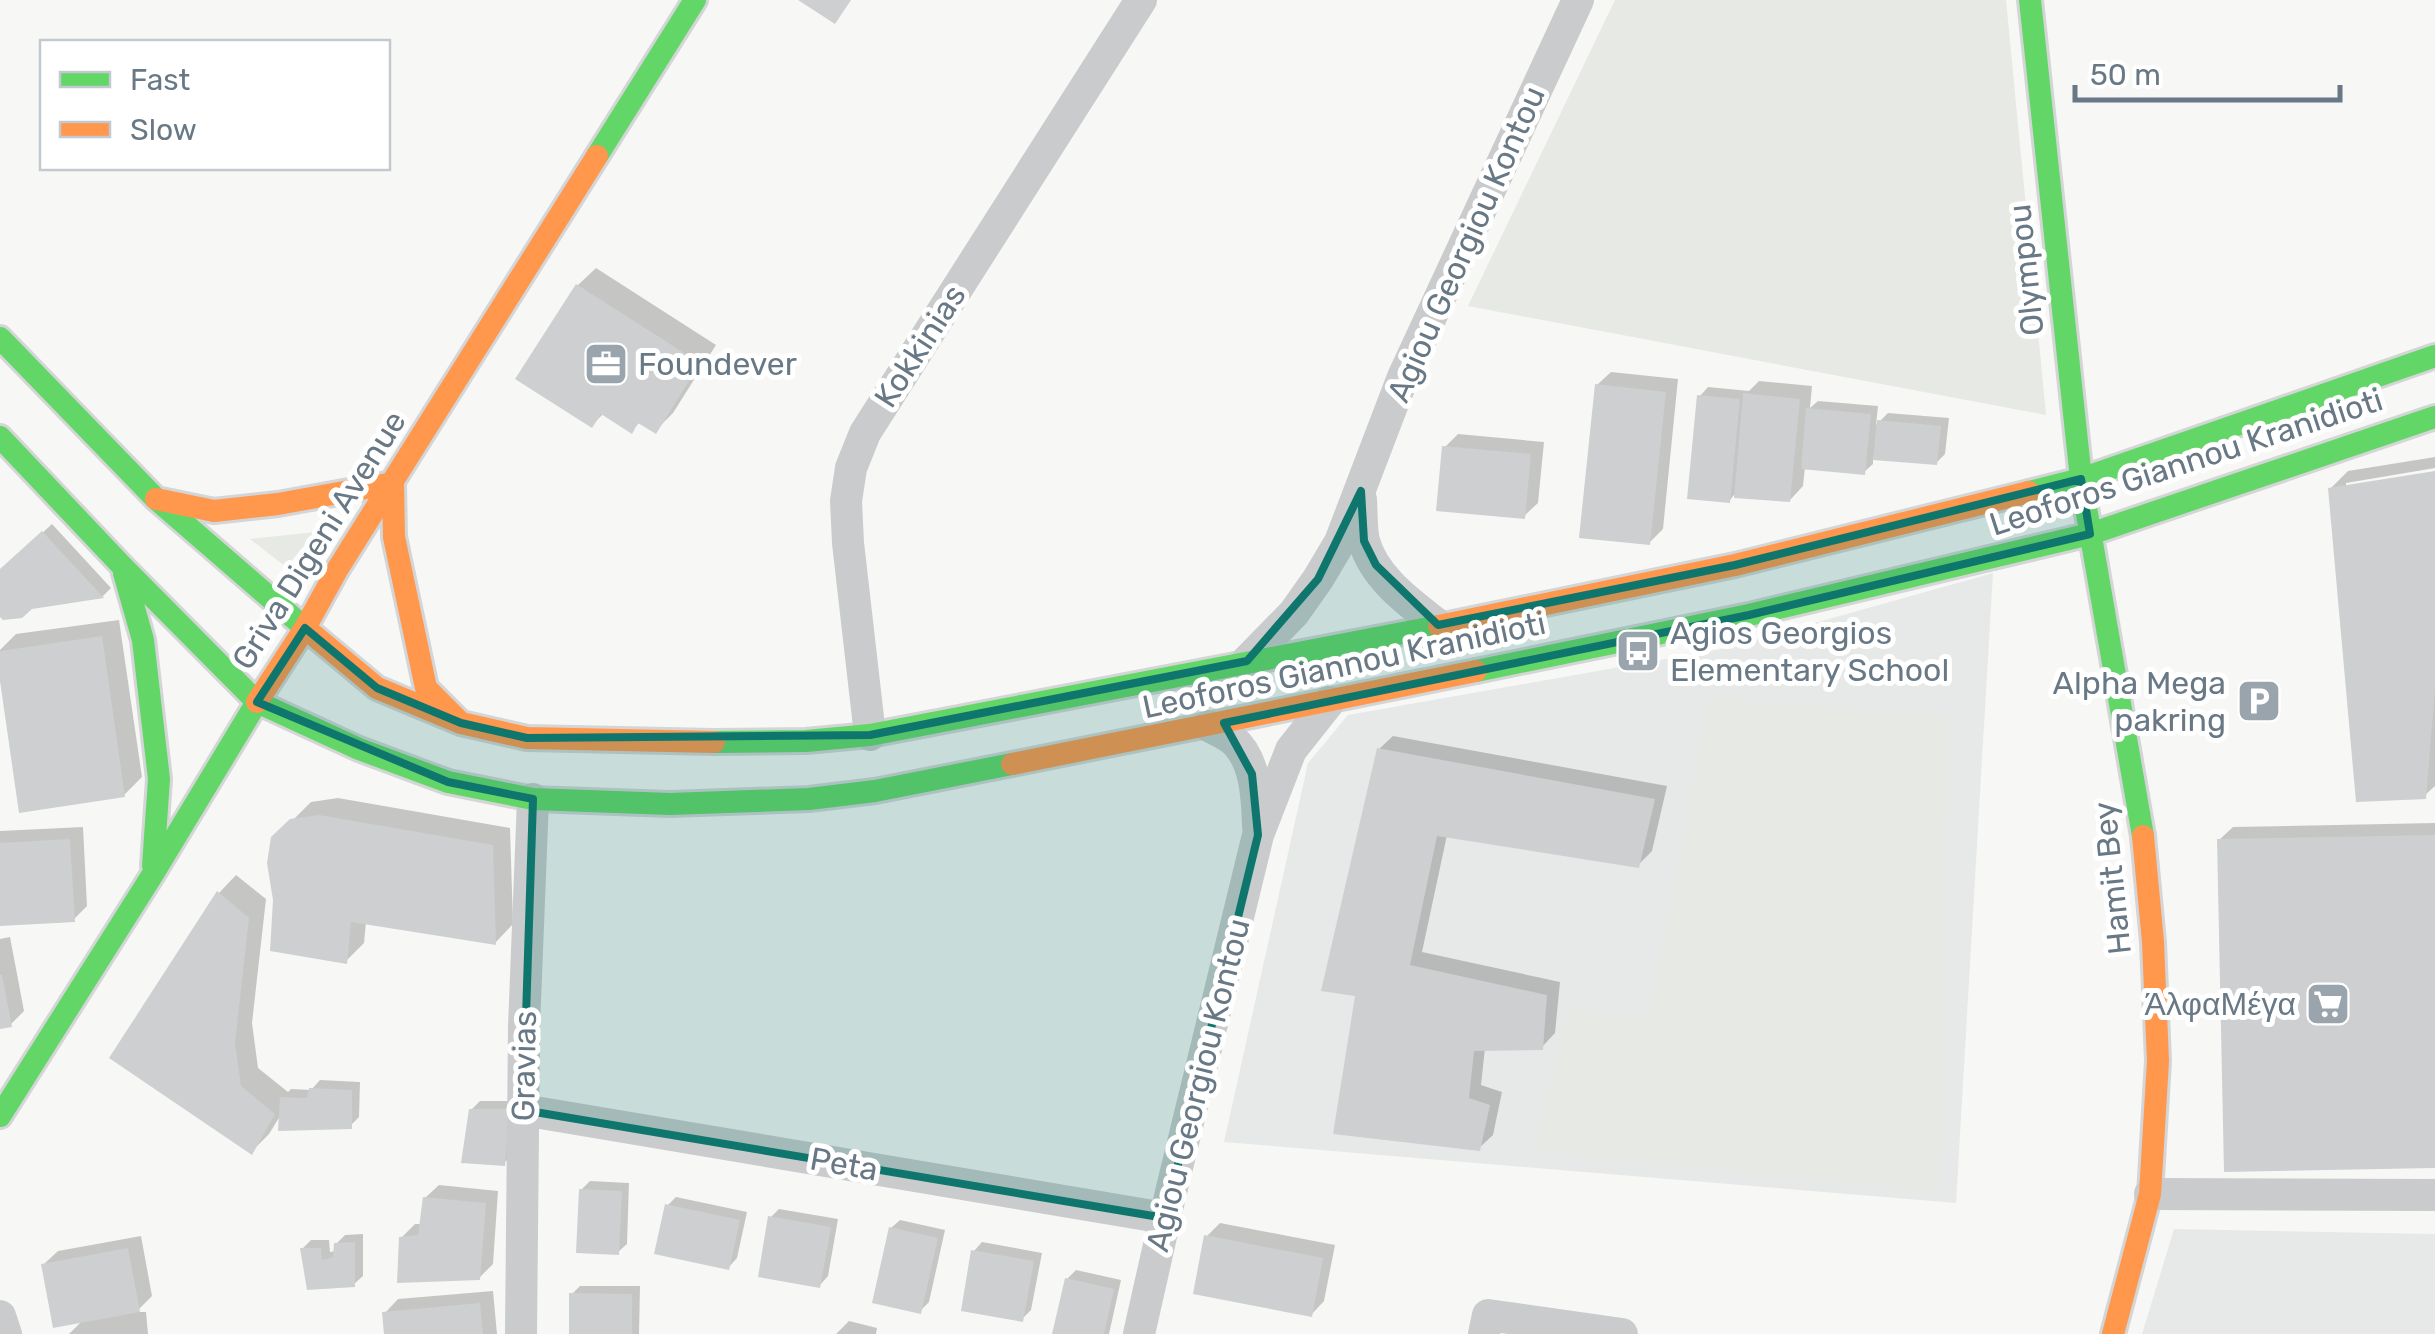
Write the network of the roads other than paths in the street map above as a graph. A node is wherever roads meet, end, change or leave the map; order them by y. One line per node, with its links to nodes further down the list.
1 (695, 0): 10 (main road, Griva Digeni Avenue)
2 (1140, 0): 22 (street, Kokkinias)
3 (1578, 0): 11 (street, Agiou Georgiou Kontou)
4 (2030, 0): 9 (main road, Olympou)
5 (0, 338): 12 (main road, Leoforos Giannou Kranidioti)
6 (2435, 356): 9 (main road, Leoforos Giannou Kranidioti)
7 (2435, 416): 13 (main road, Leoforos Giannou Kranidioti)
8 (0, 437): 14 (main road)
9 (2081, 479): 13 (main road, Olympou); 15 (main road, Leoforos Giannou Kranidioti)
10 (392, 483): 12 (main road); 16 (main road, Griva Digeni Avenue); 20 (main road)
11 (1361, 491): 15 (street, Agiou Georgiou Kontou); 17 (street, Agiou Georgiou Kontou)
12 (156, 499): 16 (main road, Leoforos Giannou Kranidioti)
13 (2090, 534): 19 (main road, Leoforos Giannou Kranidioti); 28 (main road, Hamit Bey)
14 (122, 566): 18 (main road); 25 (main road)
15 (1438, 625): 17 (main road, Leoforos Giannou Kranidioti)
16 (305, 628): 18 (main road, Griva Digeni Avenue); 20 (main road, Leoforos Giannou Kranidioti)
17 (1248, 661): 22 (main road, Leoforos Giannou Kranidioti)
18 (257, 702): 23 (main road, Leoforos Giannou Kranidioti); 25 (main road, Griva Digeni Avenue)
19 (1329, 702): 21 (main road, Leoforos Giannou Kranidioti); 24 (street, Agiou Georgiou Kontou)
20 (461, 723): 22 (main road, Leoforos Giannou Kranidioti)
21 (1210, 726): 23 (main road, Leoforos Giannou Kranidioti); 24 (street, Agiou Georgiou Kontou)
22 (870, 735)
23 (534, 799): 26 (street, Gravias)
24 (1258, 836): 30 (street, Agiou Georgiou Kontou)
25 (153, 874): 27 (main road, Griva Digeni Avenue)
26 (523, 1110): 30 (street, Peta); 34 (street, Gravias)
27 (0, 1116)
28 (2150, 1194): 29 (street); 37 (main road, Hamit Bey)
29 (2435, 1195)
30 (1165, 1218): 35 (street, Agiou Georgiou Kontou)
31 (0, 1316): 33 (street)
32 (1486, 1324): 36 (street)
33 (6, 1334)
34 (521, 1334)
35 (1140, 1334)
36 (1622, 1334)
37 (2113, 1334)

